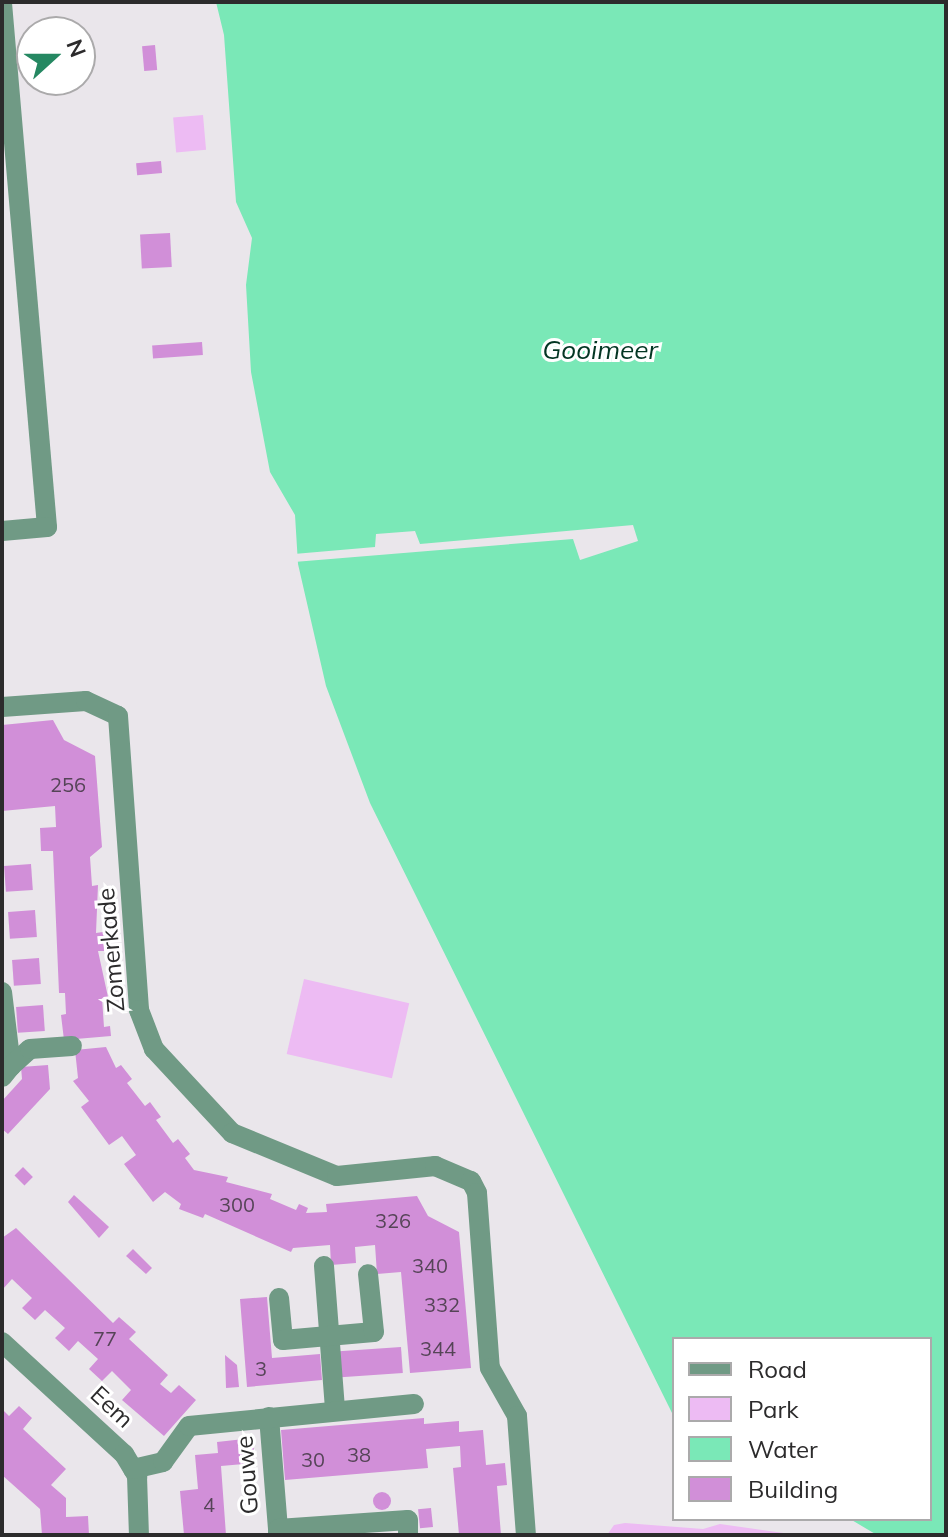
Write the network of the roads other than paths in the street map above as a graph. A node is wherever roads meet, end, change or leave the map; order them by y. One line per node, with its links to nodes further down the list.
1 (2, 3): 2 (street)
2 (25, 225): 3 (street); 4 (street)
3 (2, 226)
4 (2, 531)
5 (2, 707): 22 (street, Zomerkade)
6 (2, 992): 8 (street)
7 (72, 1046): 8 (street)
8 (6, 1072)
9 (324, 1266): 12 (street)
10 (368, 1274): 12 (street)
11 (279, 1298): 12 (street)
12 (328, 1336): 15 (street)
13 (2, 1342): 17 (street, Eem)
14 (414, 1404): 15 (street, Gouwe)
15 (335, 1409): 16 (street, Gouwe)
16 (269, 1417): 17 (street, Gouwe); 19 (street, Gouwe)
17 (133, 1469): 20 (street)
18 (347, 1530): 19 (street, Gouwe); 21 (street, Gouwe)
19 (278, 1532)
20 (139, 1535)
21 (408, 1535)
22 (526, 1535)

